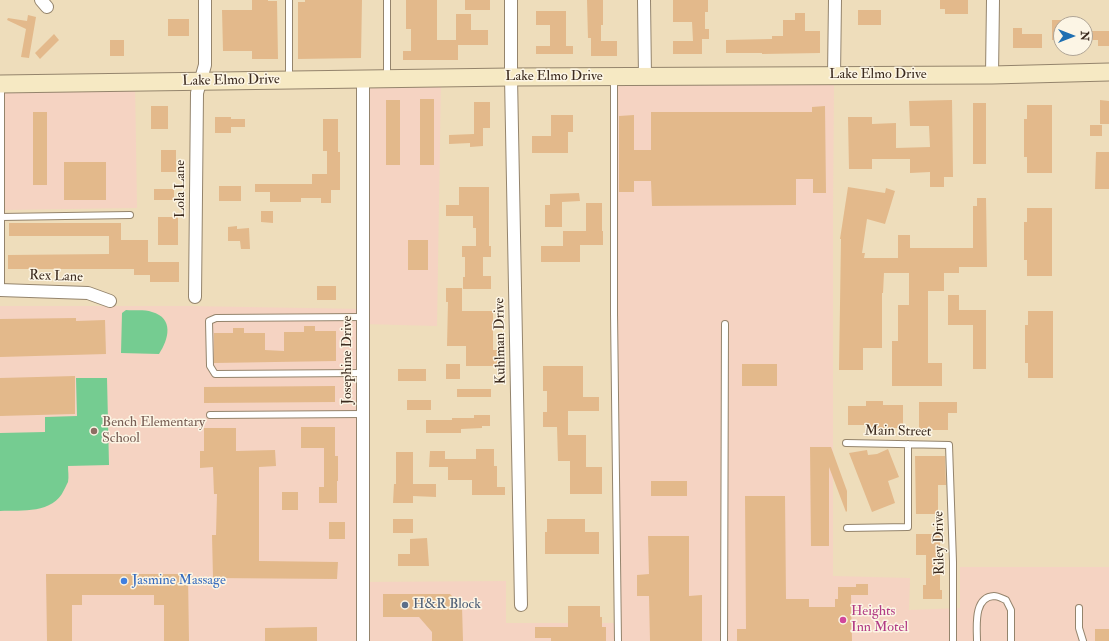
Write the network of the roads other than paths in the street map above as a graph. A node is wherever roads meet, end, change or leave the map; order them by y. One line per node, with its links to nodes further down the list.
1 (205, 0): 17 (street, Lola Lane)
2 (289, 0): 16 (lane)
3 (387, 0): 15 (lane)
4 (511, 0): 11 (street, Kuhlman Drive)
5 (644, 0): 13 (street)
6 (835, 0): 10 (street)
7 (993, 0): 9 (street)
8 (1109, 72): 9 (main road, Lake Elmo Drive)
9 (992, 75): 10 (main road, Lake Elmo Drive)
10 (834, 76): 13 (main road, Lake Elmo Drive)
11 (511, 77): 12 (main road, Lake Elmo Drive); 15 (main road, Lake Elmo Drive); 33 (street, Kuhlman Drive)
12 (614, 77): 13 (main road, Lake Elmo Drive); 36 (lane)
13 (644, 77)
14 (362, 79): 15 (main road, Lake Elmo Drive); 16 (main road, Lake Elmo Drive); 24 (street, Josephine Drive)
15 (387, 79)
16 (289, 80): 17 (main road, Lake Elmo Drive)
17 (199, 82): 18 (main road, Lake Elmo Drive); 22 (street, Lola Lane)
18 (1, 84): 20 (lane)
19 (130, 215): 20 (lane)
20 (1, 217): 21 (lane)
21 (1, 290): 23 (street, Rex Lane)
22 (195, 297)
23 (110, 300)
24 (363, 317): 26 (street, Josephine Drive); 26 (lane)
25 (725, 324): 37 (lane)
26 (363, 373): 27 (street, Josephine Drive)
27 (363, 414): 28 (lane); 35 (street, Josephine Drive)
28 (210, 415)
29 (846, 443): 30 (lane, Main Street)
30 (908, 444): 31 (lane, Main Street); 32 (lane)
31 (949, 445): 38 (lane, Riley Drive)
32 (847, 528)
33 (521, 605)
34 (1079, 608): 41 (lane)
35 (363, 641)
36 (618, 641)
37 (724, 641)
38 (953, 641)
39 (977, 641): 40 (lane)
40 (1011, 641)
41 (1083, 641)

